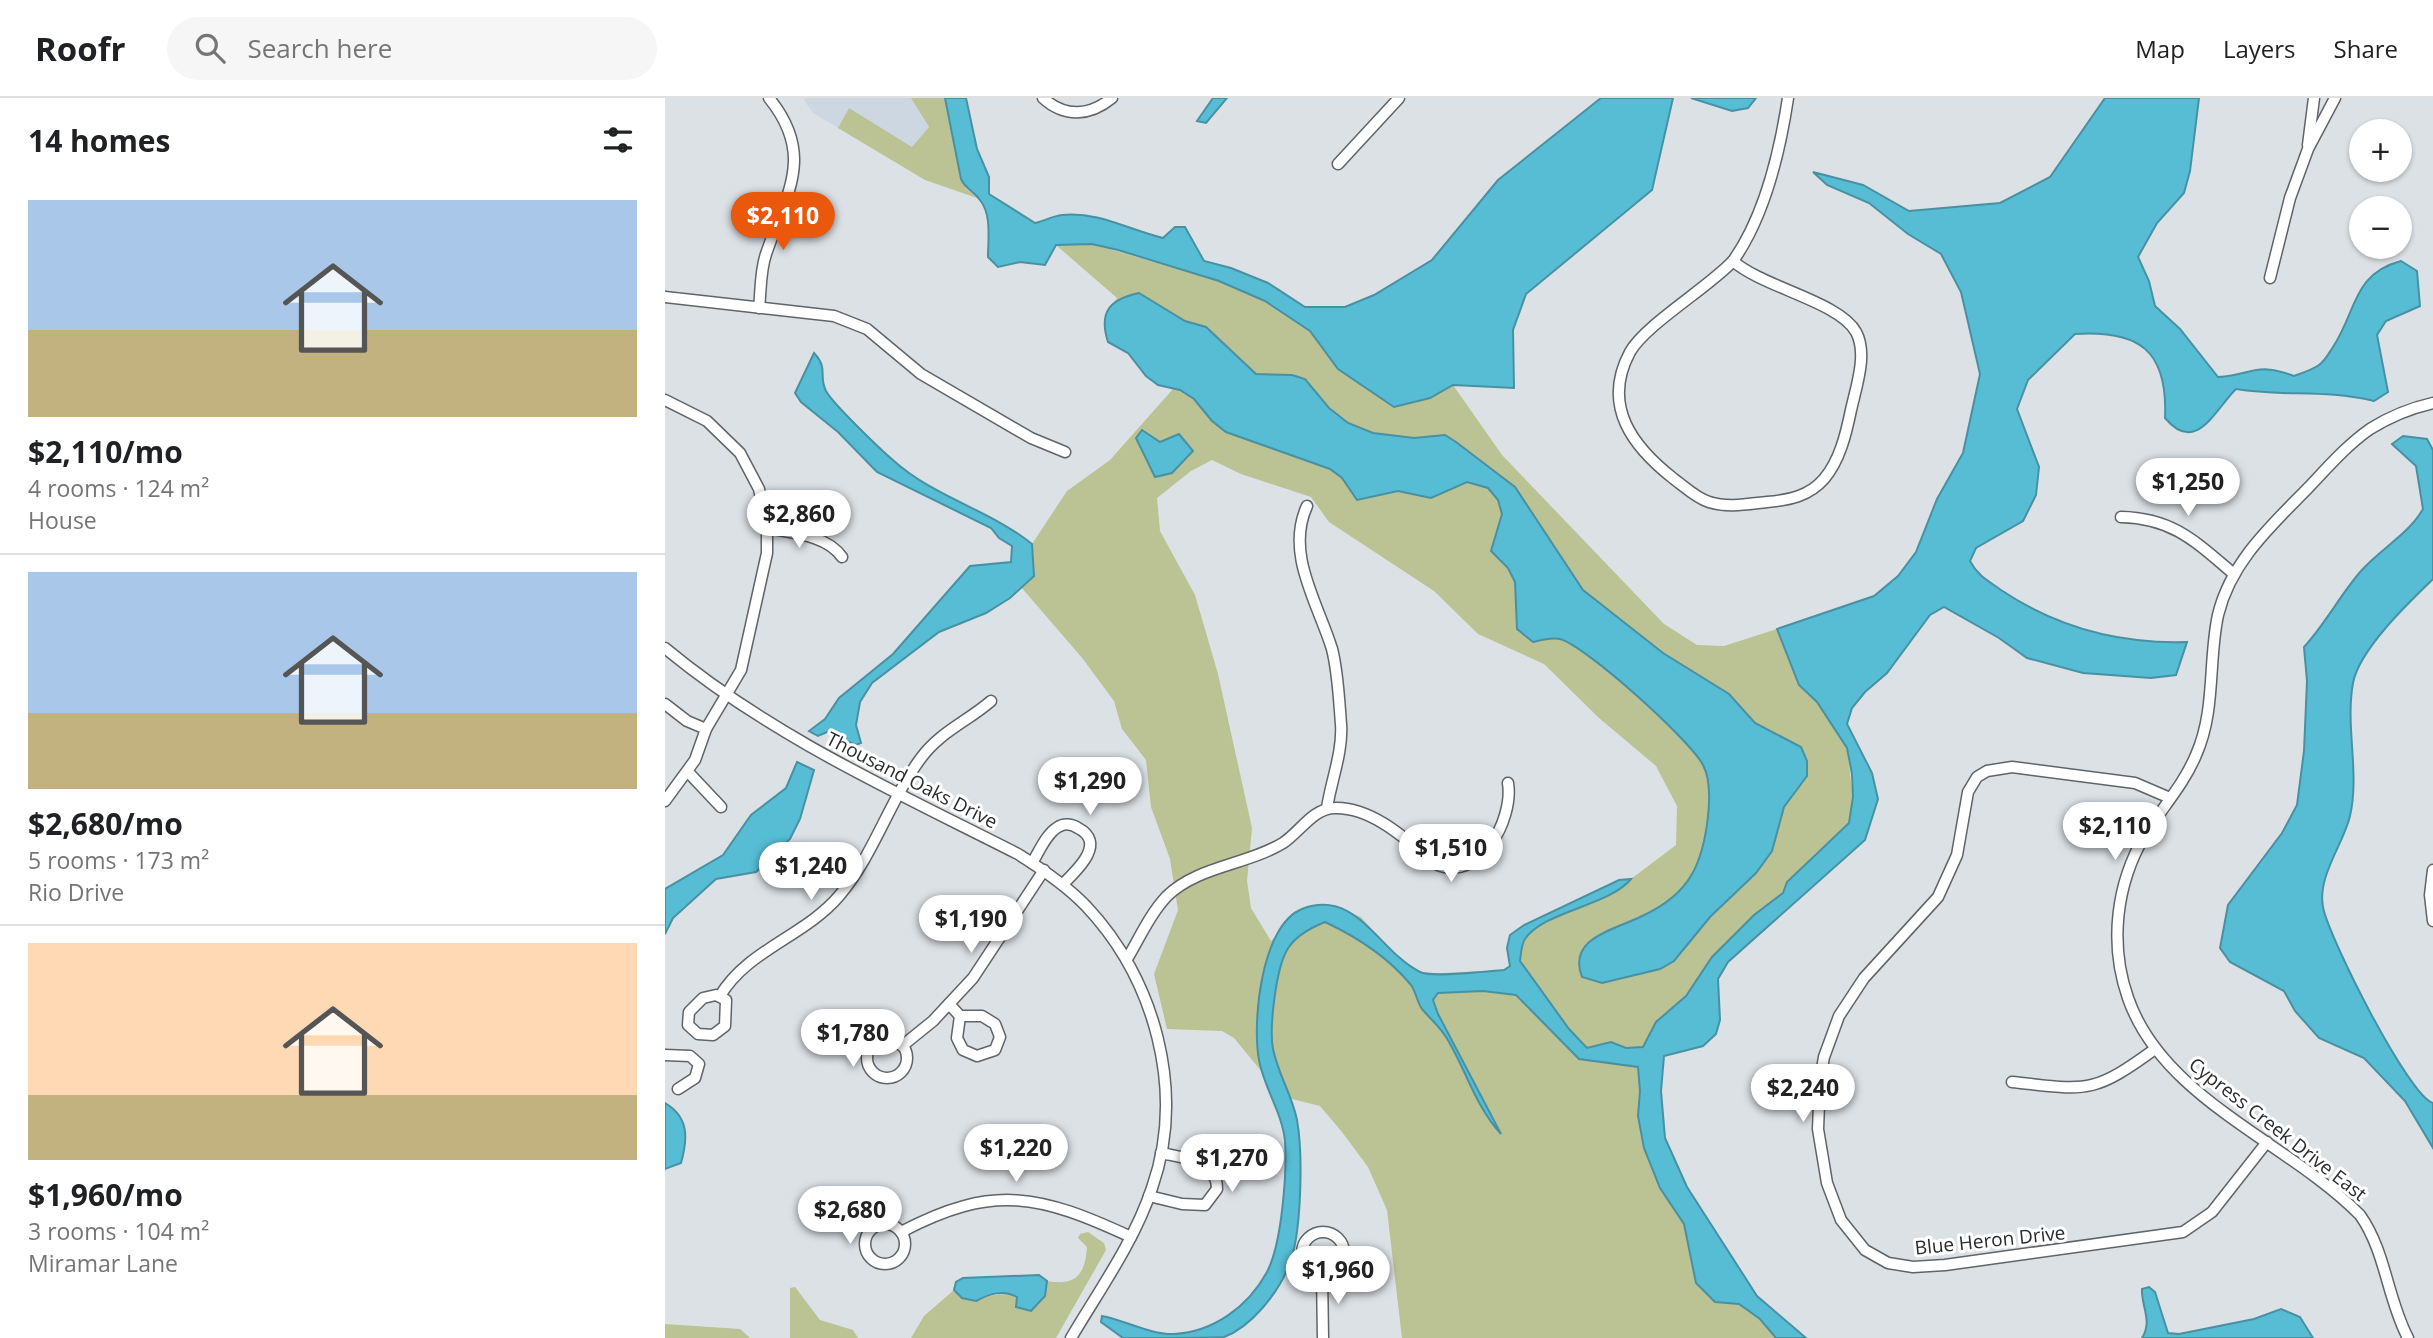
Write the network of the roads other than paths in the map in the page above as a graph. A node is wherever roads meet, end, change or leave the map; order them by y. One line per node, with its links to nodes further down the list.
1 (769, 98): 13 (street)
2 (1043, 98): 3 (street)
3 (1112, 98)
4 (1399, 98): 9 (street)
5 (1788, 98): 10 (street)
6 (2314, 98): 8 (street)
7 (2335, 98): 8 (street)
8 (2308, 149): 11 (street)
9 (1338, 164)
10 (1733, 261): 10 (street)
11 (2270, 278)
12 (665, 297): 13 (street)
13 (759, 308): 16 (street)
14 (665, 400): 19 (street)
15 (2433, 403): 21 (street, Cypress Creek Drive East)
16 (1065, 452)
17 (1307, 506): 33 (street)
18 (2121, 517): 21 (street)
19 (767, 528): 20 (street); 23 (street)
20 (842, 557)
21 (2234, 574): 30 (street, Cypress Creek Drive East)
22 (665, 648): 23 (street, Thousand Oaks Drive)
23 (725, 695): 26 (street); 29 (street, Thousand Oaks Drive)
24 (991, 701): 29 (street)
25 (665, 704): 26 (street)
26 (706, 729): 27 (street)
27 (688, 772): 31 (street); 32 (street)
28 (1509, 783): 33 (street)
29 (898, 793): 34 (street, Thousand Oaks Drive); 40 (street)
30 (2171, 798): 44 (street, Cypress Creek Drive East); 48 (street, Blue Heron Drive)
31 (665, 801)
32 (721, 807)
33 (1327, 808): 39 (street)
34 (1033, 863): 35 (street, Thousand Oaks Drive); 37 (street)
35 (1044, 870): 37 (street, Thousand Oaks Drive); 41 (street)
36 (2433, 870): 38 (street)
37 (1063, 884): 39 (street, Thousand Oaks Drive)
38 (2433, 922)
39 (1127, 959): 49 (street, Thousand Oaks Drive)
40 (720, 996): 40 (street)
41 (949, 1004): 42 (street); 43 (street)
42 (960, 1016): 42 (street)
43 (902, 1046): 43 (street)
44 (2155, 1049): 46 (street); 48 (street, Cypress Creek Drive East)
45 (665, 1055): 47 (street)
46 (2012, 1082)
47 (678, 1089)
48 (2267, 1142): 56 (street, Cypress Creek Drive East)
49 (1161, 1153): 50 (street, Thousand Oaks Drive); 50 (street)
50 (1149, 1196): 52 (street, Thousand Oaks Drive)
51 (901, 1232): 51 (street); 52 (street)
52 (1131, 1237): 54 (street, Thousand Oaks Drive)
53 (1322, 1274): 53 (street); 55 (street)
54 (1071, 1338)
55 (1324, 1338)
56 (2409, 1338)

